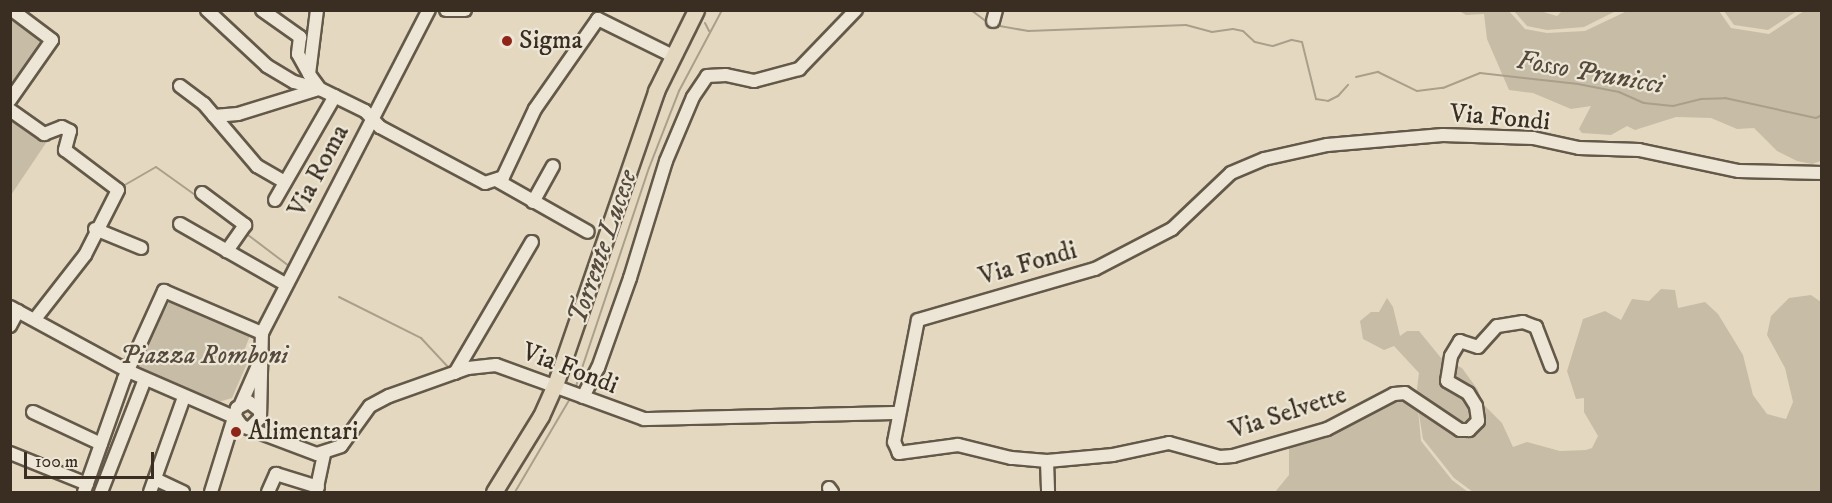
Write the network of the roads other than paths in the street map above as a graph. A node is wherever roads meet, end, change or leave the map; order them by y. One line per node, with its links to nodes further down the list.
1 (12, 10): 15 (street)
2 (207, 10): 13 (street)
3 (262, 10): 11 (street)
4 (317, 10): 11 (street)
5 (429, 10): 18 (street, Via Roma)
6 (446, 10): 7 (street)
7 (465, 10)
8 (696, 10): 10 (main road)
9 (856, 10): 44 (street)
10 (671, 55): 21 (street); 42 (main road)
11 (309, 74): 13 (street)
12 (180, 87): 17 (street)
13 (320, 88): 14 (street); 17 (street)
14 (335, 96): 18 (street); 22 (street)
15 (10, 100)
16 (10, 110): 27 (street)
17 (214, 116): 22 (street)
18 (372, 119): 21 (street); 32 (street, Via Roma)
19 (553, 166): 25 (street)
20 (1821, 173): 47 (street, Via Fondi)
21 (498, 181): 25 (street)
22 (285, 182): 24 (street)
23 (202, 194): 31 (street)
24 (274, 200)
25 (533, 202): 28 (street)
26 (180, 224): 31 (street)
27 (95, 229): 30 (street); 34 (street)
28 (588, 232)
29 (532, 242): 40 (street)
30 (141, 248)
31 (227, 251): 32 (street)
32 (285, 284): 36 (street, Via Roma)
33 (14, 309): 34 (street); 35 (street)
34 (35, 319): 39 (street)
35 (10, 326)
36 (262, 333): 37 (street, Via Roma); 39 (street)
37 (262, 357): 45 (street, Via Roma); 48 (street, Via Roma)
38 (1551, 366): 52 (street, Via Selvette)
39 (128, 371): 41 (street); 49 (street)
40 (456, 373): 42 (street, Via Fondi); 51 (street, Via Fondi)
41 (145, 379): 43 (street); 56 (street)
42 (558, 387): 44 (street, Via Fondi); 61 (main road)
43 (184, 397): 45 (street); 53 (street)
44 (583, 397): 47 (street, Via Fondi)
45 (238, 410): 48 (street); 48 (street); 59 (street, Via Roma)
46 (33, 412): 49 (street)
47 (898, 413): 52 (street)
48 (257, 418): 51 (street)
49 (101, 444): 54 (street)
50 (10, 453): 54 (street)
51 (324, 454): 55 (street)
52 (1047, 461): 62 (street)
53 (155, 480): 57 (street); 58 (street)
54 (85, 488)
55 (317, 490): 60 (street)
56 (101, 492)
57 (150, 492)
58 (183, 492)
59 (211, 492)
60 (268, 492)
61 (494, 492)
62 (1048, 492)

